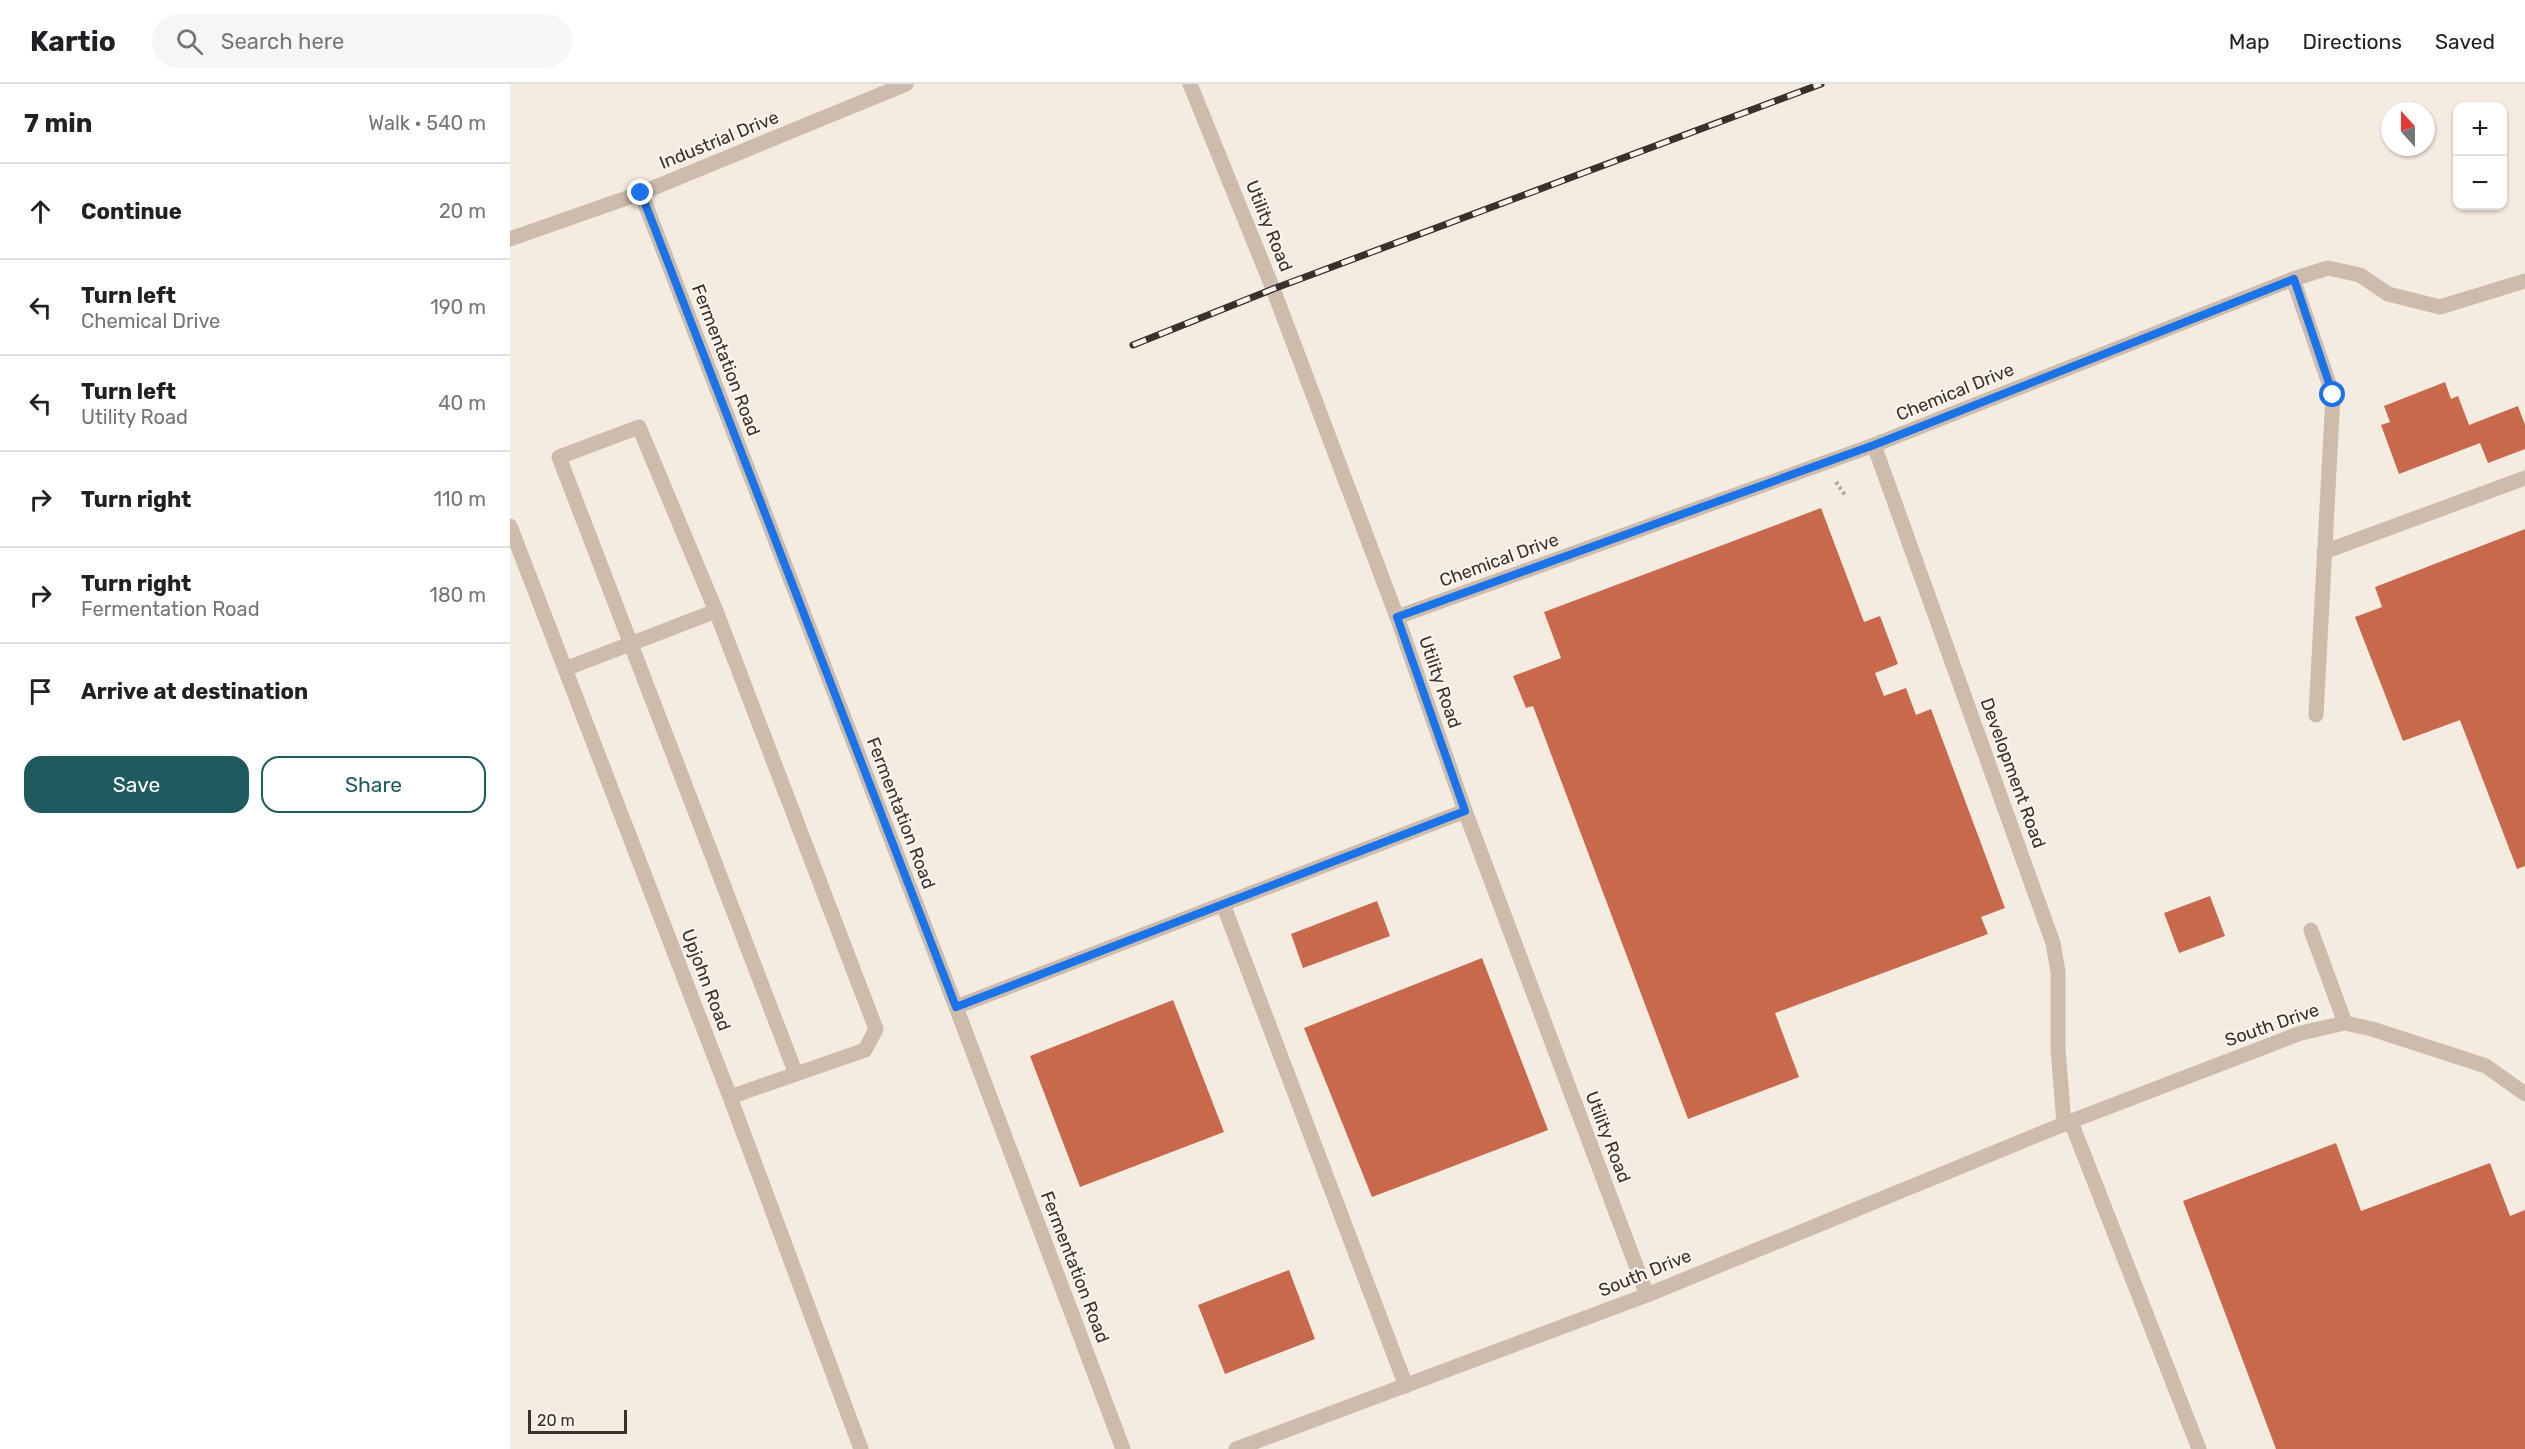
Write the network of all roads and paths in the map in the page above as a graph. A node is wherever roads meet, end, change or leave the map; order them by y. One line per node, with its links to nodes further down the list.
1 (906, 84): 3 (street, Industrial Drive)
2 (1190, 84): 12 (street, Utility Road)
3 (641, 193): 4 (street, Industrial Drive); 19 (street, Fermentation Road)
4 (510, 239)
5 (2294, 279): 6 (street, Chemical Drive); 7 (street, Chemical Drive); 10 (street)
6 (2525, 281)
7 (1874, 445): 12 (street, Chemical Drive); 24 (street, Development Road)
8 (2525, 478): 10 (street)
9 (510, 526): 14 (street, Upjohn Road)
10 (2324, 552): 15 (street)
11 (716, 611): 13 (street); 13 (street); 21 (street)
12 (1397, 617): 16 (street, Utility Road)
13 (632, 643): 14 (street); 21 (street)
14 (565, 669): 23 (street, Upjohn Road)
15 (2316, 715)
16 (1465, 811): 17 (street); 25 (street, Utility Road)
17 (1223, 904): 19 (street); 26 (street)
18 (2311, 930): 20 (street)
19 (956, 1007): 28 (street, Fermentation Road)
20 (2345, 1023): 22 (street, South Drive); 24 (street, South Drive)
21 (796, 1074): 23 (street)
22 (2525, 1094)
23 (730, 1097): 27 (street, Upjohn Road)
24 (2064, 1124): 25 (street, South Drive); 30 (street)
25 (1647, 1294): 26 (street, South Drive)
26 (1406, 1386): 29 (street, South Drive)
27 (861, 1449)
28 (1124, 1449)
29 (1236, 1449)
30 (2199, 1449)

